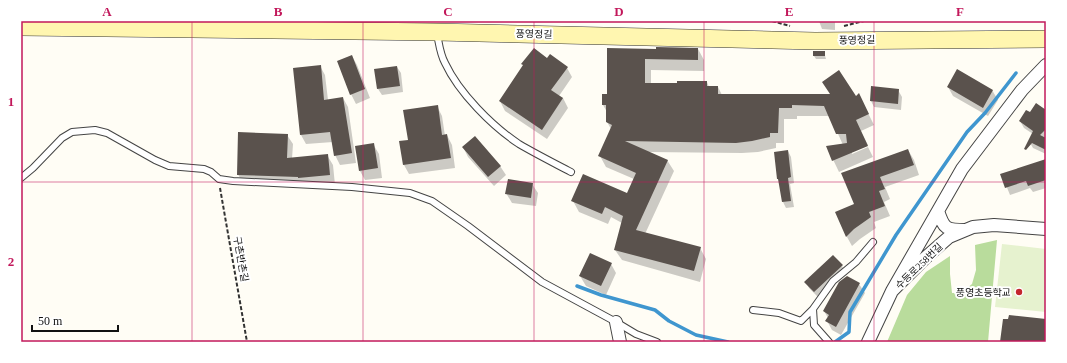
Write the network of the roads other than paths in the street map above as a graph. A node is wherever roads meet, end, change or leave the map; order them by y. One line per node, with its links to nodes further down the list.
1 (21, 27): 2 (street, 풍영정길)
2 (437, 32): 3 (street, 풍영정길); 5 (lane)
3 (1046, 39)
4 (1046, 65): 7 (street)
5 (571, 172)
6 (21, 178): 14 (lane)
7 (938, 212): 8 (street); 11 (street)
8 (966, 230): 9 (street, 수등로258번길); 11 (street, 수등로258번길)
9 (1046, 230)
10 (873, 242): 12 (lane)
11 (892, 291): 18 (street, 수등로258번길)
12 (813, 309): 13 (lane); 15 (lane)
13 (753, 310)
14 (616, 322): 16 (street); 17 (lane)
15 (827, 340)
16 (620, 342)
17 (657, 342)
18 (868, 342)

